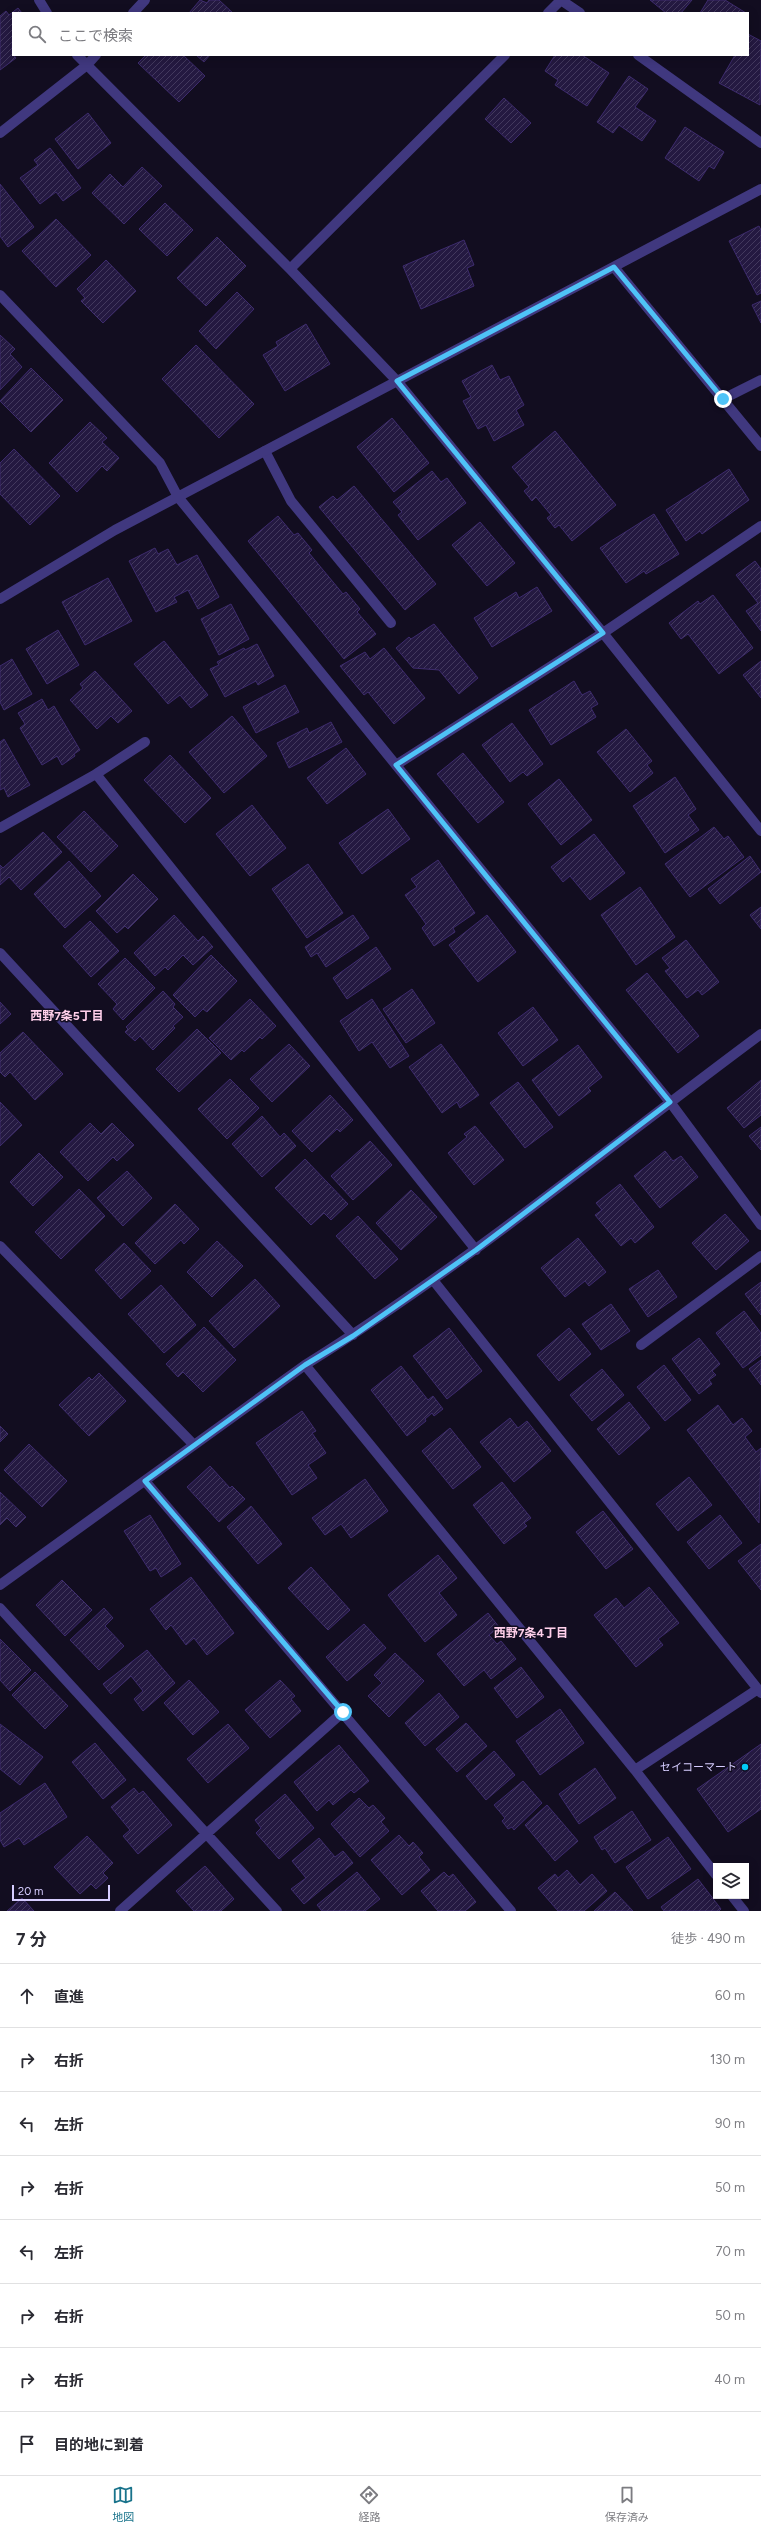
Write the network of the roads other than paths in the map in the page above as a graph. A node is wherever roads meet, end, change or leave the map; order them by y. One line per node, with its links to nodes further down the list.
1 (39, 0): 4 (street)
2 (145, 0): 5 (street)
3 (561, 0): 6 (street); 7 (street)
4 (46, 12)
5 (134, 12)
6 (549, 12)
7 (579, 12)
8 (78, 56): 12 (street)
9 (95, 56): 12 (street)
10 (504, 56): 17 (street)
11 (639, 56): 14 (street)
12 (87, 66): 13 (street); 17 (street)
13 (0, 134)
14 (761, 143)
15 (761, 189): 16 (street)
16 (614, 267): 20 (street); 21 (street)
17 (290, 269): 20 (street)
18 (0, 295): 24 (street)
19 (761, 380): 21 (street)
20 (397, 381): 23 (street); 28 (street)
21 (723, 399): 22 (street)
22 (761, 446)
23 (265, 451): 24 (street); 27 (street)
24 (178, 497): 26 (street); 30 (street)
25 (761, 526): 28 (street)
26 (0, 599)
27 (391, 623)
28 (603, 633): 30 (street); 33 (street)
29 (145, 742): 31 (street)
30 (396, 765): 36 (street)
31 (96, 774): 32 (street); 39 (street)
32 (0, 828)
33 (761, 831)
34 (0, 953): 42 (street)
35 (761, 1034): 36 (street)
36 (670, 1102): 37 (street); 39 (street)
37 (761, 1225)
38 (0, 1246): 45 (street)
39 (476, 1250): 41 (street)
40 (761, 1256): 43 (street)
41 (433, 1280): 42 (street); 49 (street)
42 (353, 1336): 44 (street)
43 (641, 1345)
44 (305, 1365): 45 (street); 51 (street)
45 (194, 1445): 46 (street)
46 (145, 1481): 47 (street); 50 (street)
47 (0, 1585)
48 (0, 1608): 52 (street)
49 (760, 1691): 51 (street)
50 (343, 1712): 52 (street); 57 (street)
51 (635, 1770): 53 (street)
52 (205, 1833): 55 (street); 56 (street)
53 (713, 1871)
54 (734, 1899): 58 (street)
55 (120, 1911)
56 (277, 1911)
57 (511, 1911)
58 (744, 1911)

